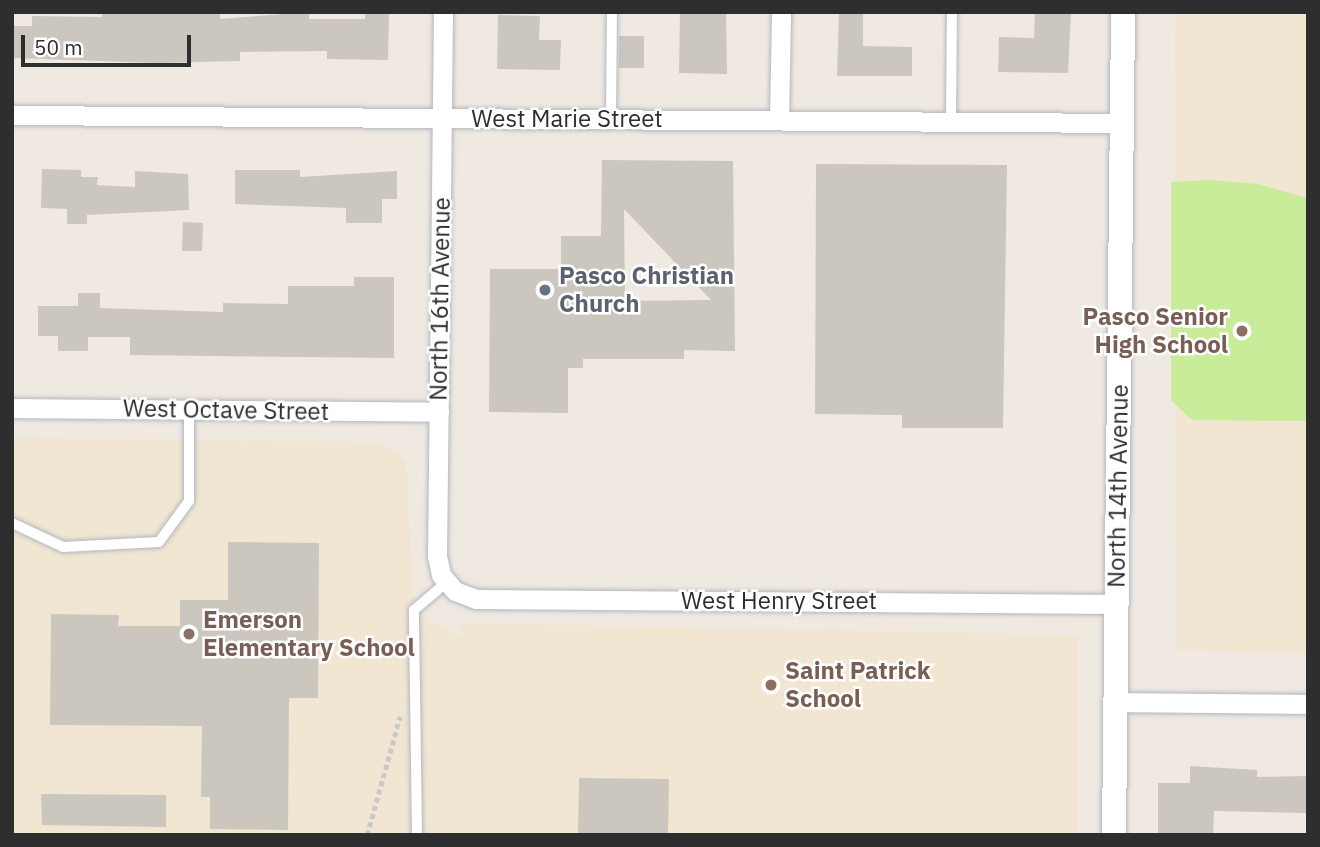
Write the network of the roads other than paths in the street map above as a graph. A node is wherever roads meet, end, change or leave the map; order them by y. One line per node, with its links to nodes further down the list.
1 (443, 12): 7 (street, North 16th Avenue)
2 (612, 12): 8 (lane)
3 (780, 12): 9 (street)
4 (952, 12): 10 (lane)
5 (1123, 12): 11 (street, North 14th Avenue)
6 (12, 115): 7 (street, West Marie Street)
7 (442, 118): 8 (street, West Marie Street); 14 (street, North 16th Avenue)
8 (611, 119): 9 (street, West Marie Street)
9 (779, 120): 10 (street, West Marie Street)
10 (951, 121): 11 (street, West Marie Street)
11 (1122, 123): 17 (street, North 14th Avenue)
12 (12, 408): 13 (street, West Octave Street)
13 (189, 410): 14 (street, West Octave Street); 15 (lane)
14 (439, 412): 16 (street, North 16th Avenue)
15 (12, 523)
16 (447, 582): 17 (street, West Henry Street); 20 (lane)
17 (1117, 604): 18 (street, North 14th Avenue)
18 (1116, 702): 19 (street); 21 (street, North 14th Avenue)
19 (1308, 704)
20 (417, 835)
21 (1114, 835)

